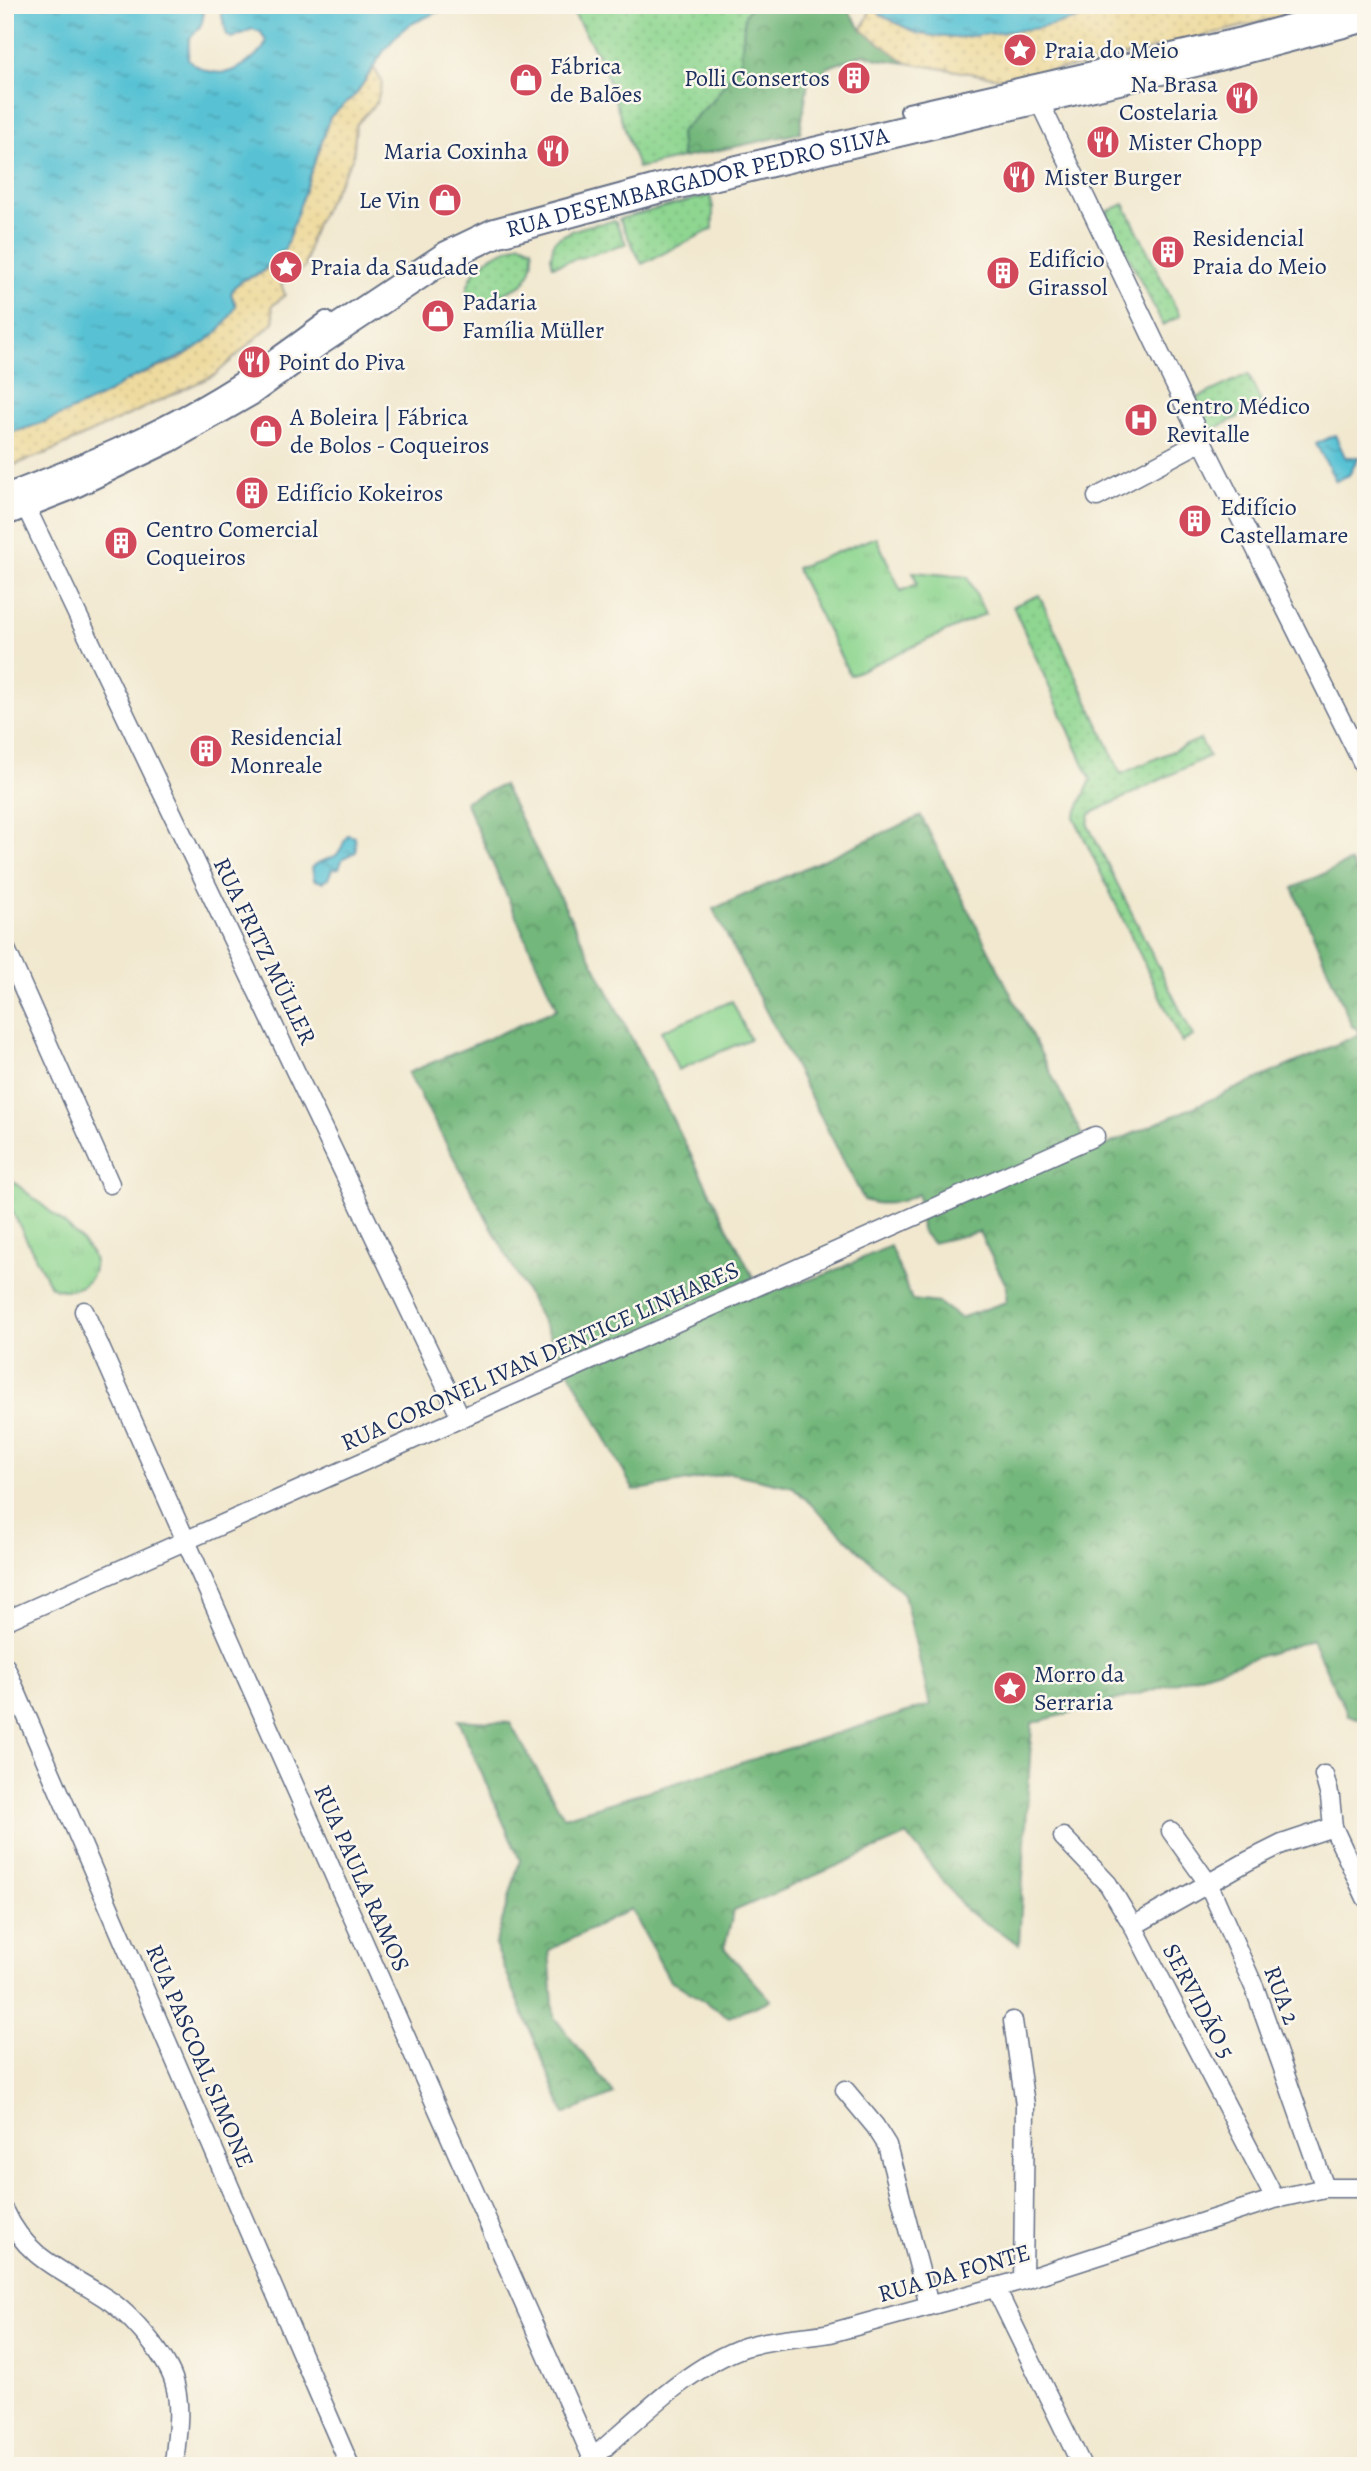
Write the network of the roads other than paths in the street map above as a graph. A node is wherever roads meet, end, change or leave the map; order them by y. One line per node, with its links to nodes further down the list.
1 (1351, 5): 4 (street)
2 (1366, 17): 3 (main road, RUA DESEMBARGADOR PEDRO SILVA)
3 (1038, 99): 6 (street); 8 (main road, RUA DESEMBARGADOR PEDRO SILVA)
4 (908, 111)
5 (326, 319): 8 (street)
6 (1202, 441): 7 (street); 9 (street)
7 (1097, 497)
8 (12, 503): 14 (street, RUA FRITZ MÜLLER)
9 (1366, 770)
10 (5, 947): 12 (street)
11 (1095, 1136): 14 (street, RUA CORONEL IVAN DENTICE LINHARES)
12 (110, 1184)
13 (84, 1311): 15 (street, RUA PAULA RAMOS)
14 (461, 1418): 15 (street, RUA CORONEL IVAN DENTICE LINHARES)
15 (186, 1541): 16 (street, RUA CORONEL IVAN DENTICE LINHARES); 34 (street, RUA PAULA RAMOS)
16 (5, 1621)
17 (5, 1666): 36 (street, RUA PASCOAL SIMONE)
18 (1324, 1775): 19 (street)
19 (1333, 1826): 22 (street); 23 (street)
20 (1171, 1830): 22 (street, RUA 2)
21 (1063, 1837): 24 (street, SERVIDÃO 5)
22 (1208, 1883): 24 (street); 27 (street, RUA 2)
23 (1366, 1898)
24 (1133, 1926): 29 (street, SERVIDÃO 5)
25 (1013, 2021): 31 (street)
26 (845, 2090): 33 (street)
27 (1325, 2188): 28 (street, RUA DA FONTE); 29 (street, RUA DA FONTE)
28 (1366, 2188)
29 (1275, 2199): 31 (street, RUA DA FONTE)
30 (5, 2211): 35 (street)
31 (1023, 2280): 32 (street, RUA DA FONTE)
32 (995, 2287): 33 (street, RUA DA FONTE); 37 (street)
33 (929, 2305): 34 (street, RUA DA FONTE)
34 (592, 2463)
35 (174, 2466)
36 (350, 2466)
37 (1082, 2466)

